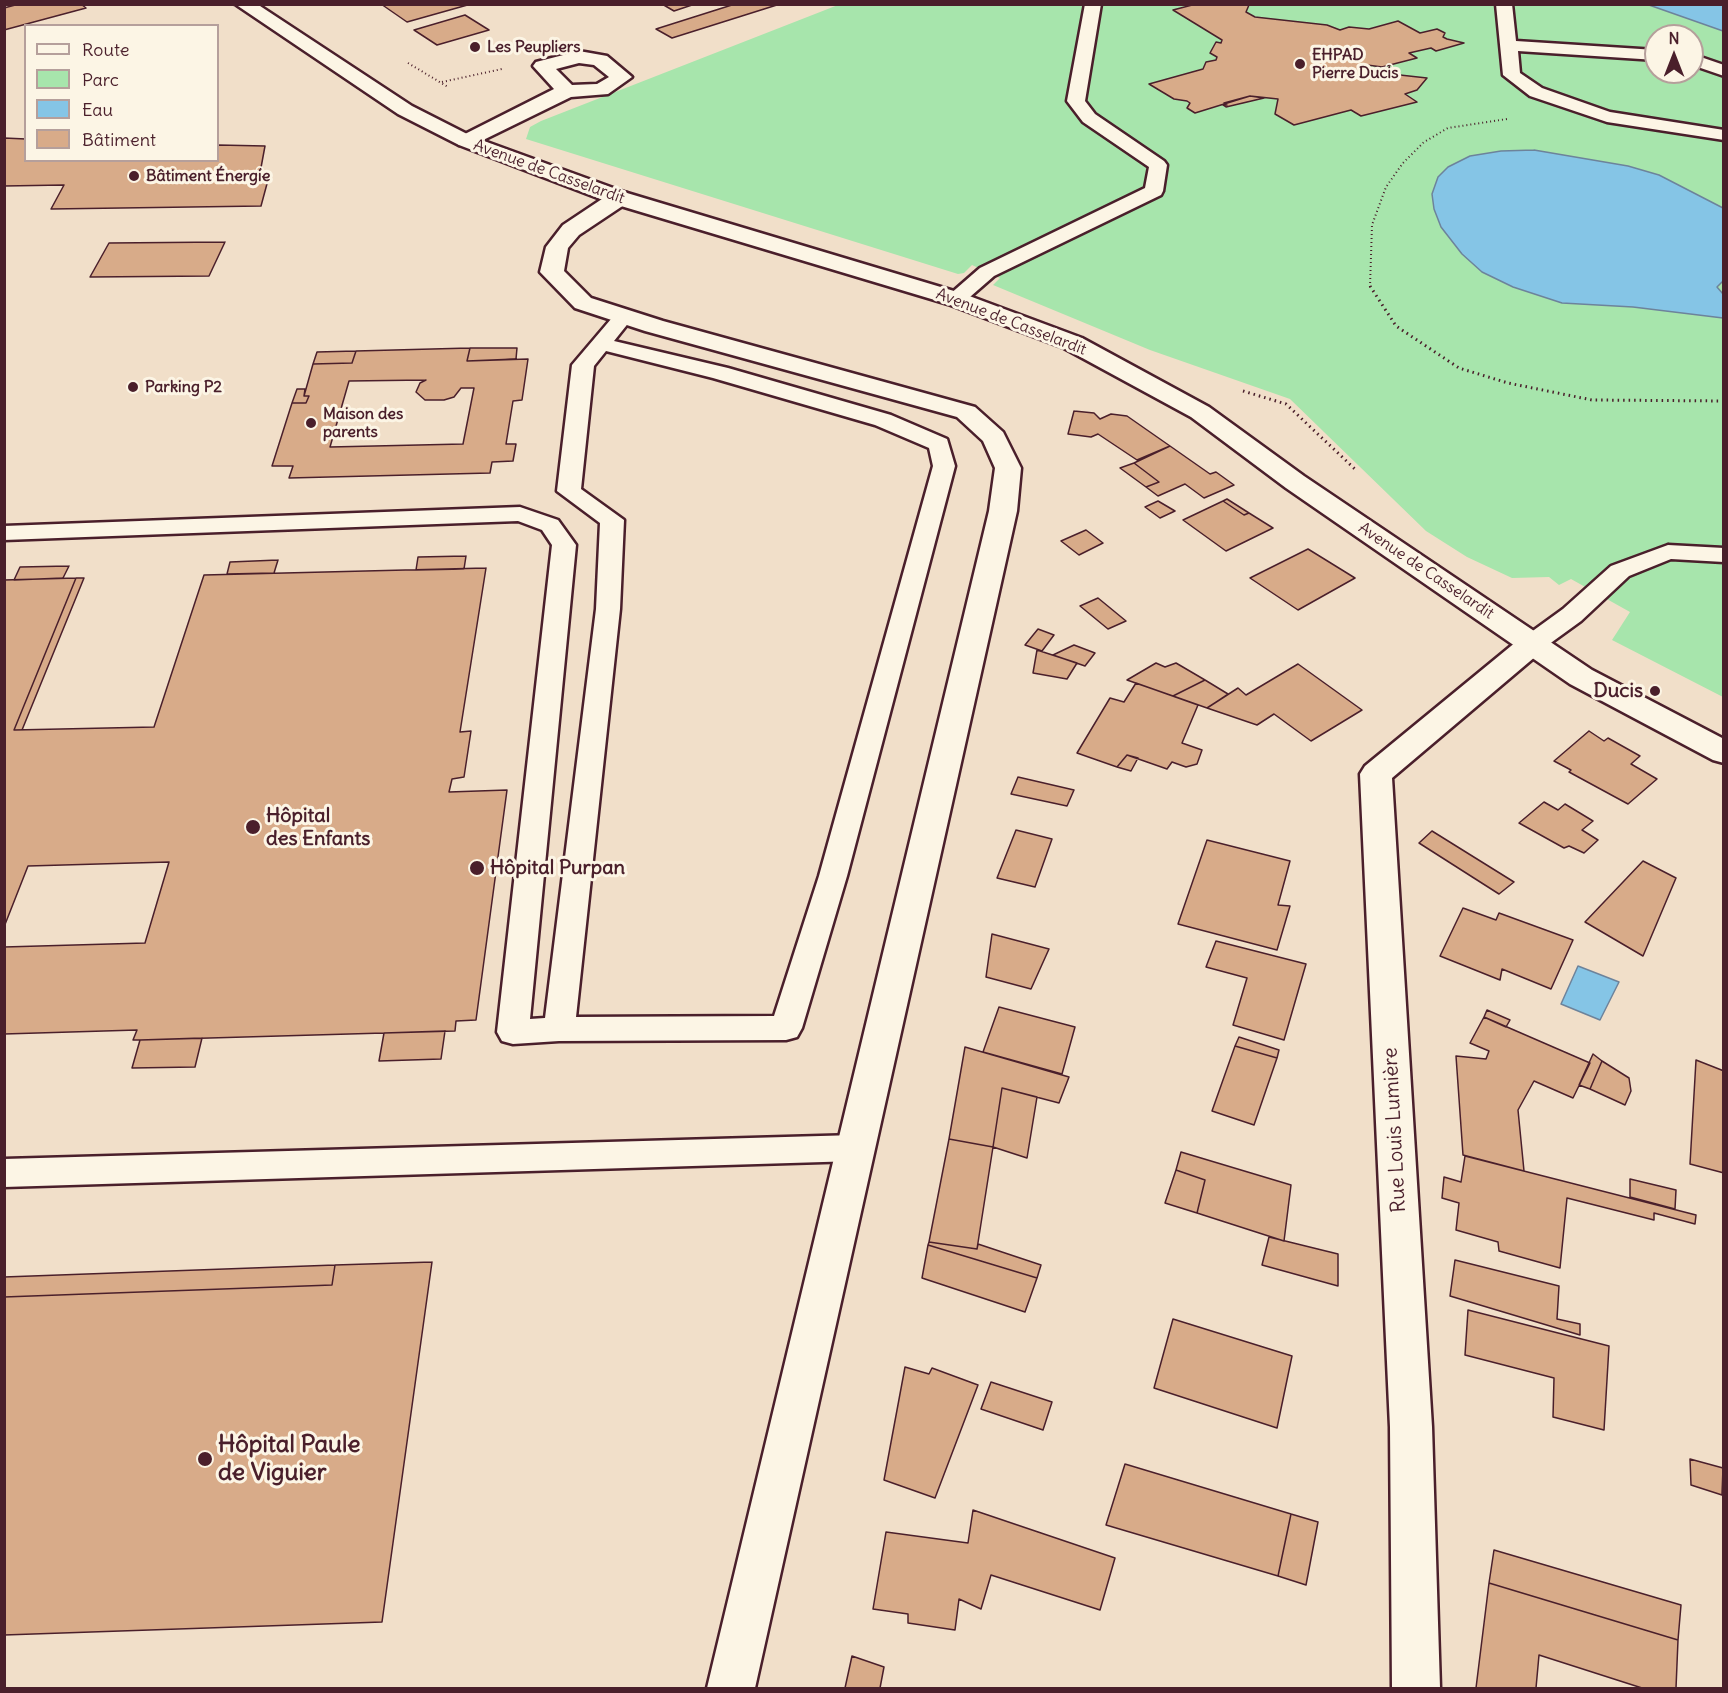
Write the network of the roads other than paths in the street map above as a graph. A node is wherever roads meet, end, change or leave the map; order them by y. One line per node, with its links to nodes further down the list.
1 (244, 4): 10 (street, Avenue de Casselardit)
2 (1093, 4): 12 (lane)
3 (1504, 4): 4 (lane)
4 (1509, 45): 5 (lane); 9 (lane)
5 (1644, 54)
6 (1704, 64): 7 (lane)
7 (1724, 71)
8 (567, 92): 8 (street); 10 (street)
9 (1724, 135)
10 (466, 141): 11 (street, Avenue de Casselardit)
11 (619, 198): 12 (street, Avenue de Casselardit); 13 (street)
12 (956, 299): 17 (street, Avenue de Casselardit)
13 (624, 316): 14 (lane); 20 (street)
14 (602, 344): 19 (lane); 19 (lane)
15 (4, 533): 19 (lane)
16 (1724, 555): 17 (lane)
17 (1532, 644): 18 (street, Avenue de Casselardit); 23 (street, Rue Louis Lumière)
18 (1724, 753)
19 (559, 1029)
20 (856, 1148): 21 (lane); 22 (street)
21 (4, 1173)
22 (731, 1689)
23 (1416, 1689)

